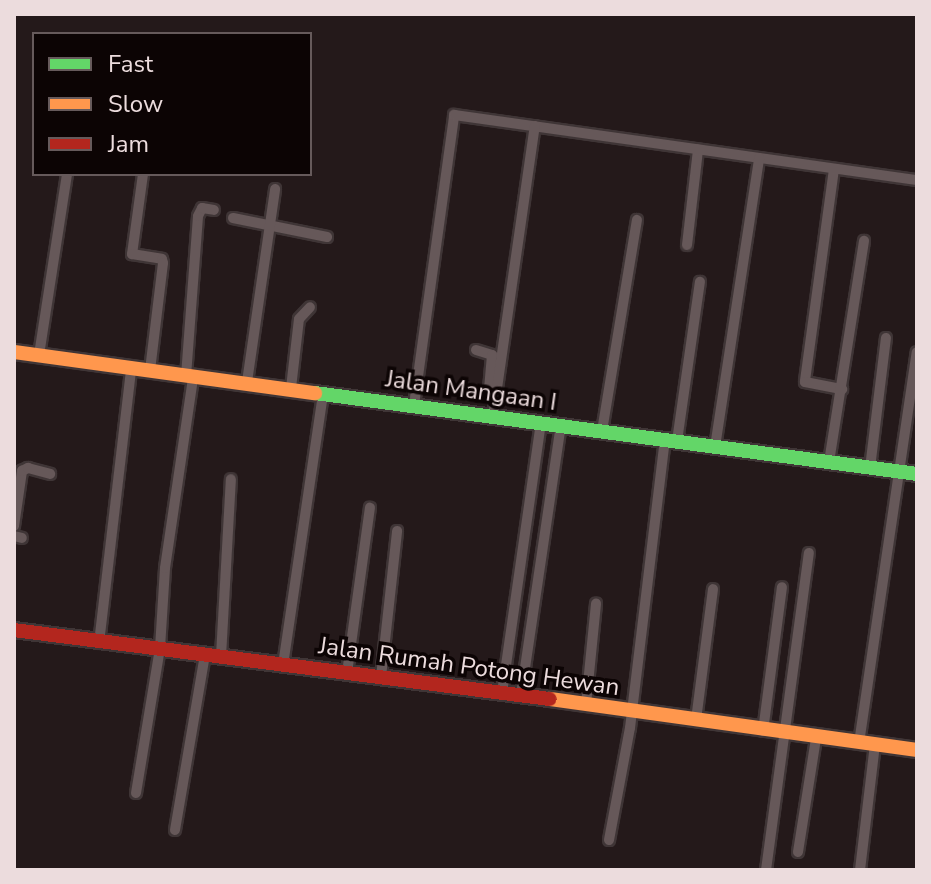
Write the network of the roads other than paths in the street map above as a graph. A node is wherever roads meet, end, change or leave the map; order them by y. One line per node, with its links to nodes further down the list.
1 (535, 126): 2 (street); 30 (street); 31 (street)
2 (698, 150): 3 (street); 15 (street)
3 (759, 158): 4 (street); 36 (street)
4 (834, 169): 7 (street); 28 (street)
5 (67, 176): 22 (street)
6 (143, 176): 24 (street)
7 (917, 180)
8 (275, 189): 12 (street)
9 (214, 210): 25 (street)
10 (233, 218): 12 (street)
11 (637, 220): 34 (street)
12 (269, 226): 13 (street); 26 (street)
13 (327, 237)
14 (864, 241): 28 (street)
15 (687, 245)
16 (700, 282): 35 (street)
17 (310, 307): 27 (street)
18 (886, 338): 38 (street)
19 (476, 350): 31 (street)
20 (17, 352): 22 (street, Jalan Mangaan I)
21 (917, 352): 39 (street)
22 (39, 355): 23 (street, Jalan Mangaan I)
23 (131, 371): 24 (street, Jalan Mangaan I); 51 (street)
24 (150, 371): 25 (street, Jalan Mangaan I)
25 (189, 377): 26 (street, Jalan Mangaan I); 52 (street)
26 (247, 382): 27 (street, Jalan Mangaan I)
27 (291, 388): 29 (street, Jalan Mangaan I)
28 (842, 389): 37 (street)
29 (323, 393): 30 (street, Jalan Mangaan I); 57 (street)
30 (414, 405): 31 (street, Jalan Mangaan I)
31 (490, 416): 32 (street, Jalan Mangaan I)
32 (541, 423): 33 (street, Jalan Mangaan I); 60 (street)
33 (561, 425): 34 (street, Jalan Mangaan I); 61 (street)
34 (602, 431): 35 (street, Jalan Mangaan I)
35 (671, 441): 36 (street, Jalan Mangaan I); 63 (street)
36 (715, 447): 37 (street, Jalan Mangaan I)
37 (829, 462): 38 (street, Jalan Mangaan I)
38 (870, 468): 39 (street, Jalan Mangaan I)
39 (900, 472): 41 (street, Jalan Mangaan I); 68 (street)
40 (50, 474): 44 (street)
41 (917, 474)
42 (231, 479): 56 (street)
43 (370, 508): 58 (street)
44 (14, 526)
45 (397, 531): 59 (street)
46 (809, 553): 55 (street)
47 (782, 587): 53 (street)
48 (713, 589): 64 (street)
49 (596, 603): 62 (street)
50 (14, 630): 51 (street, Jalan Rumah Potong Hewan)
51 (99, 643): 52 (street, Jalan Rumah Potong Hewan)
52 (160, 648): 54 (street, Jalan Rumah Potong Hewan); 71 (street)
53 (774, 652): 55 (street); 65 (street)
54 (205, 654): 56 (street, Jalan Rumah Potong Hewan); 72 (street)
55 (795, 655): 66 (street)
56 (221, 656): 57 (street, Jalan Rumah Potong Hewan)
57 (283, 665): 58 (street, Jalan Rumah Potong Hewan)
58 (347, 673): 59 (street, Jalan Rumah Potong Hewan)
59 (381, 677): 60 (street, Jalan Rumah Potong Hewan)
60 (502, 693): 61 (street, Jalan Rumah Potong Hewan)
61 (521, 695): 62 (street, Jalan Rumah Potong Hewan)
62 (586, 704): 63 (street, Jalan Rumah Potong Hewan)
63 (632, 711): 64 (street, Jalan Rumah Potong Hewan); 73 (street)
64 (696, 720): 65 (street, Jalan Rumah Potong Hewan)
65 (763, 731): 66 (street, Jalan Rumah Potong Hewan)
66 (786, 734): 67 (street, Jalan Rumah Potong Hewan); 75 (street)
67 (816, 738): 68 (street, Jalan Rumah Potong Hewan); 74 (street)
68 (859, 743): 69 (street, Jalan Rumah Potong Hewan)
69 (875, 745): 70 (street, Jalan Rumah Potong Hewan); 76 (street)
70 (917, 750)
71 (136, 793)
72 (175, 830)
73 (609, 840)
74 (798, 852)
75 (766, 870)
76 (860, 870)

